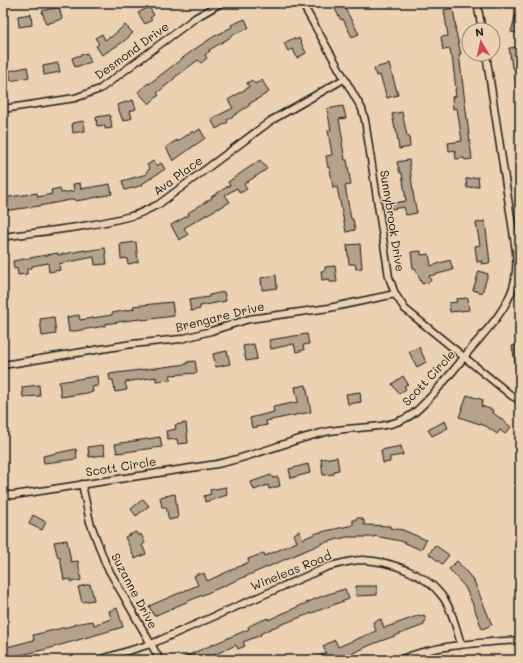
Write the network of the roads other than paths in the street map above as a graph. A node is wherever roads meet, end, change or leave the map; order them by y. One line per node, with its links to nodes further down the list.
1 (221, 3): 7 (street, Desmond Drive)
2 (302, 3): 6 (street, Sunnybrook Drive)
3 (477, 3): 4 (street)
4 (481, 22)
5 (487, 62): 10 (street, Scott Circle)
6 (344, 79): 8 (street, Ava Place); 9 (street, Sunnybrook Drive)
7 (3, 109)
8 (3, 237)
9 (395, 294): 10 (street, Sunnybrook Drive); 11 (street, Brengare Drive)
10 (464, 357): 12 (street, Sunnybrook Drive); 13 (street, Scott Circle)
11 (3, 365)
12 (520, 400)
13 (82, 484): 14 (street, Scott Circle); 16 (street, Suzanne Drive)
14 (3, 495)
15 (520, 640): 17 (street)
16 (151, 644): 17 (street, Wineleas Road); 18 (street, Wineleas Road); 19 (street, Suzanne Drive)
17 (461, 644): 20 (street)
18 (98, 660)
19 (160, 660)
20 (399, 660)

